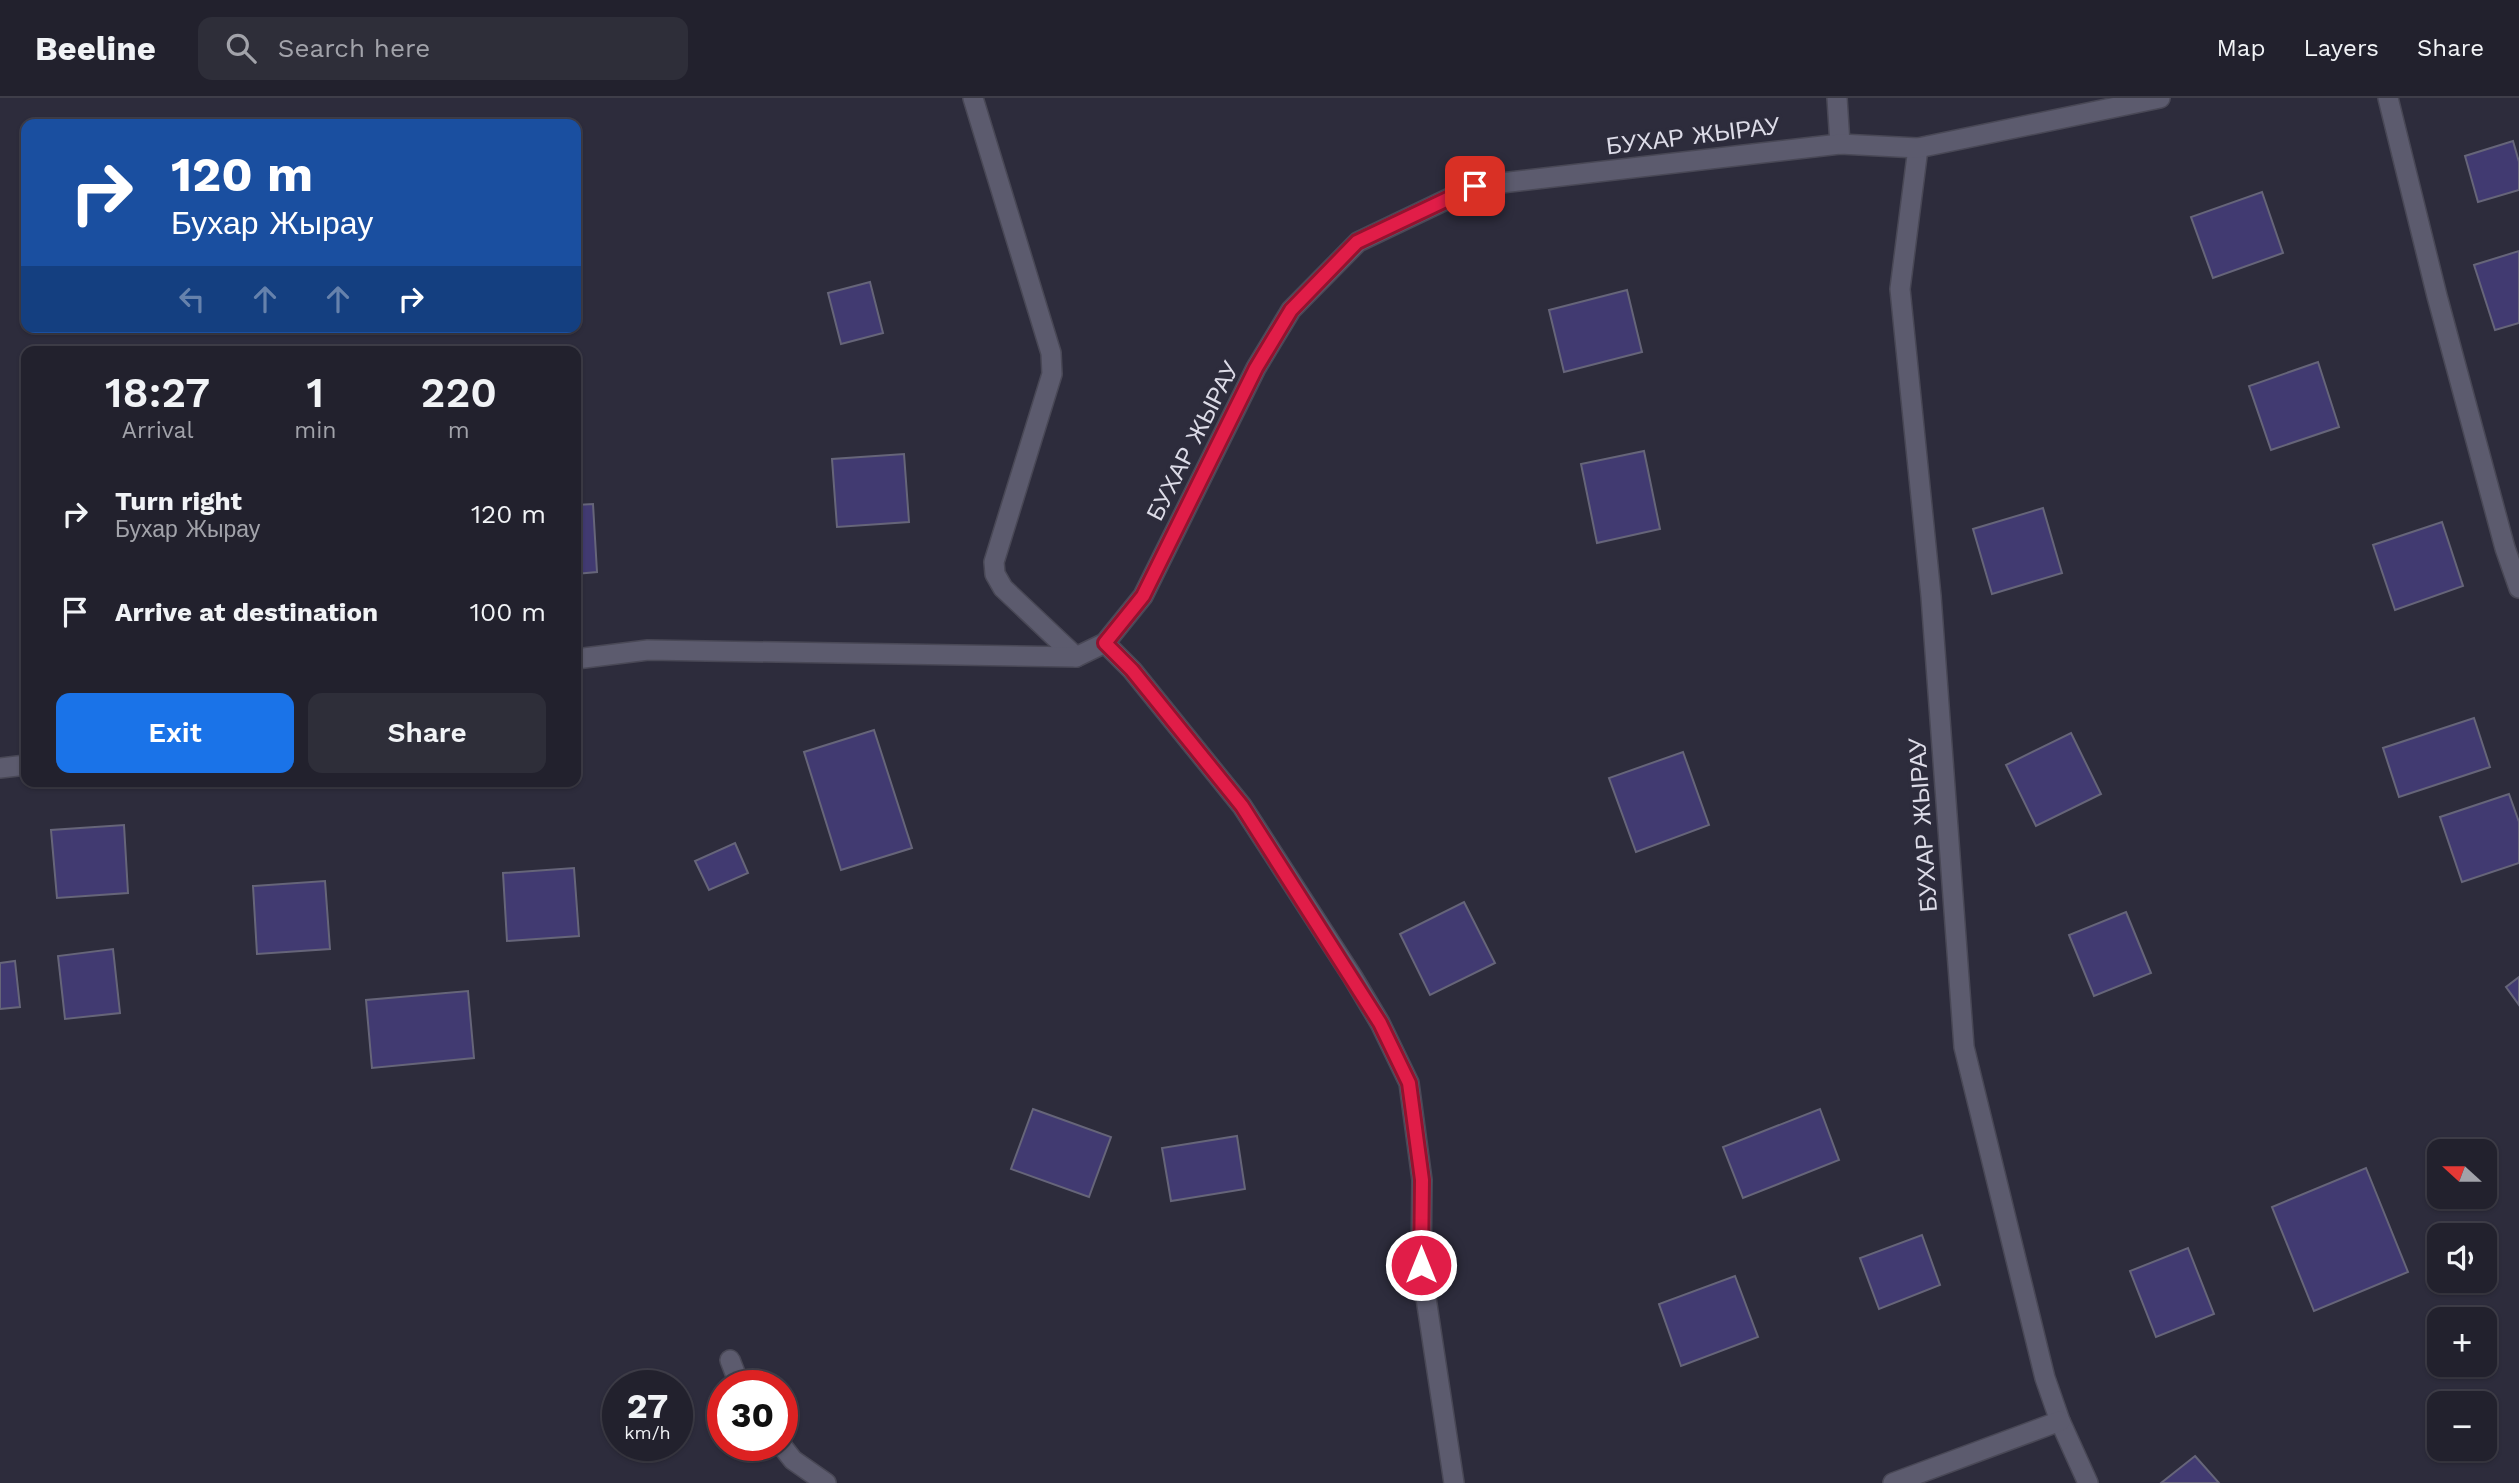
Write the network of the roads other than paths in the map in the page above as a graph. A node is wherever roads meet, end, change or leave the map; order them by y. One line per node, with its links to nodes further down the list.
1 (973, 98): 9 (street)
2 (1837, 98): 5 (street)
3 (2160, 98): 6 (street, БУХАР ЖЫРАУ)
4 (2388, 98): 7 (street)
5 (1840, 144): 6 (street, БУХАР ЖЫРАУ); 8 (street, БУХАР ЖЫРАУ)
6 (1918, 148): 15 (street, БУХАР ЖЫРАУ)
7 (2519, 588)
8 (1105, 643): 9 (street, БУХАР ЖЫРАУ); 18 (street)
9 (1076, 657): 10 (street, БУХАР ЖЫРАУ)
10 (581, 658)
11 (21, 766): 12 (street)
12 (0, 768)
13 (730, 1360): 14 (street)
14 (734, 1370)
15 (2060, 1421): 19 (street); 20 (street, БУХАР ЖЫРАУ)
16 (794, 1461): 17 (street)
17 (826, 1483)
18 (1454, 1483)
19 (1893, 1483)
20 (2088, 1483)

